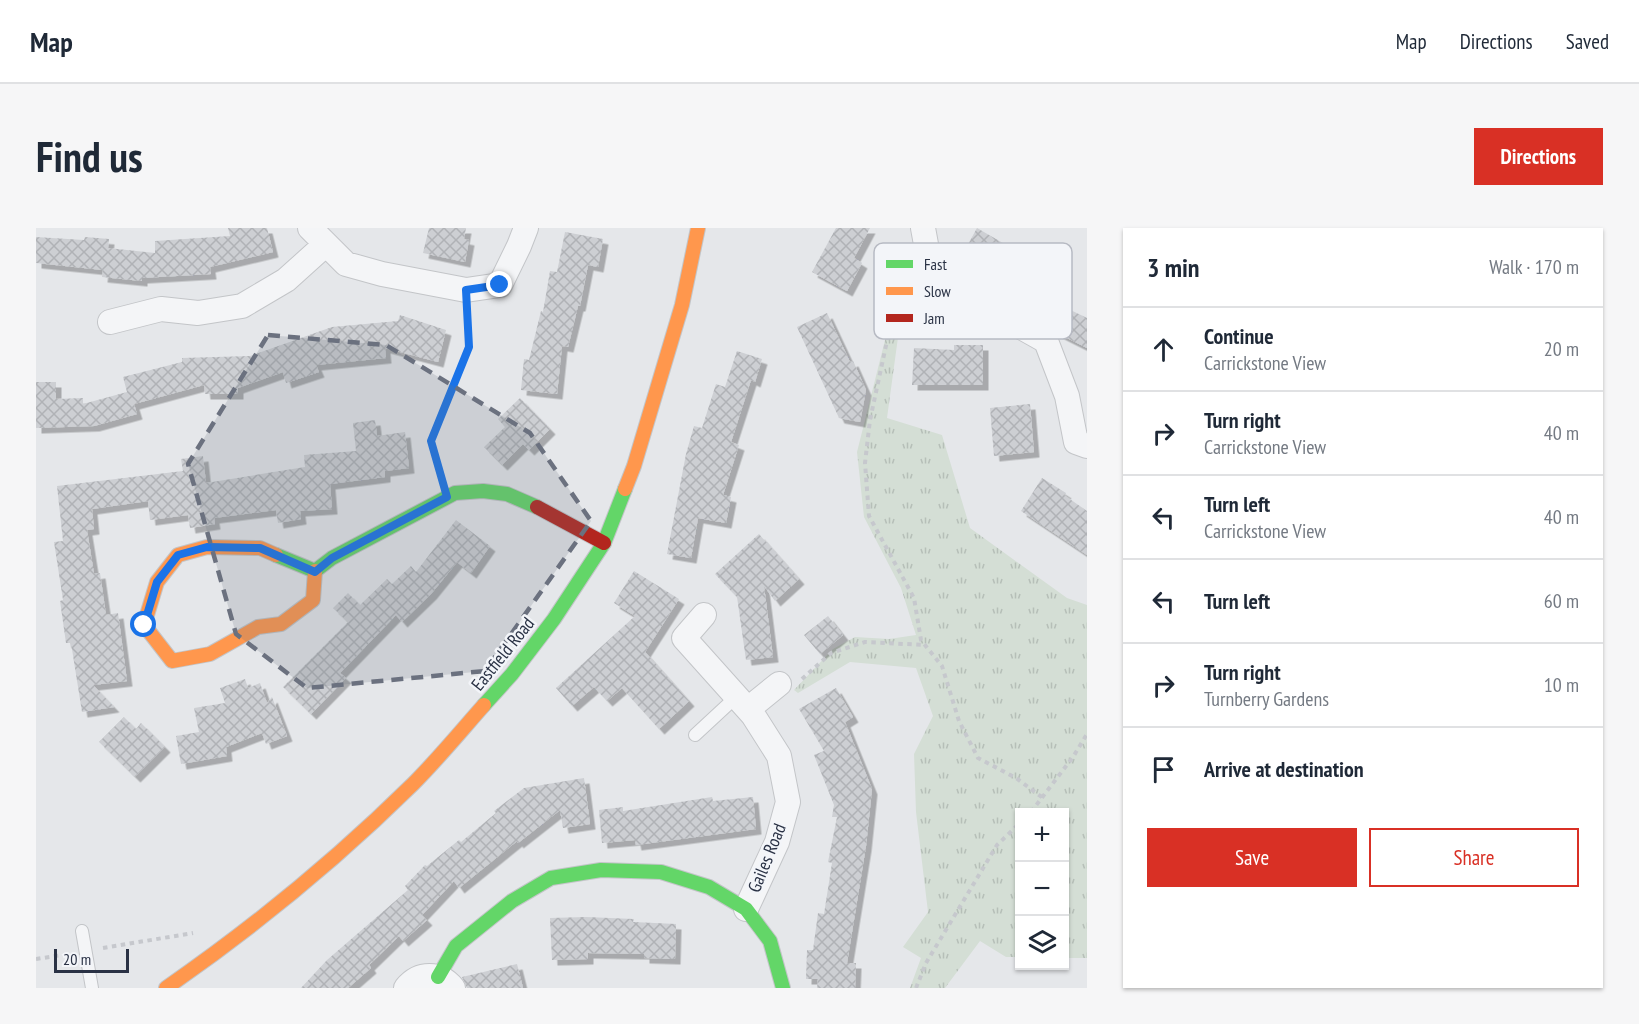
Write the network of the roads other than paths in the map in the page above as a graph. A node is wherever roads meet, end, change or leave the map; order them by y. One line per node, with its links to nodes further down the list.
1 (526, 228): 4 (street)
2 (698, 228): 9 (street, Eastfield Road)
3 (923, 228): 5 (street)
4 (318, 236): 6 (street)
5 (926, 243)
6 (110, 322)
7 (1042, 339): 8 (street)
8 (1087, 446)
9 (604, 543): 10 (street); 19 (street, Eastfield Road)
10 (315, 572): 10 (street)
11 (704, 615): 13 (street, Gailes Road)
12 (779, 684): 13 (street)
13 (742, 703): 14 (lane); 15 (street, Gailes Road)
14 (695, 735)
15 (746, 909): 17 (street); 21 (street)
16 (82, 931): 18 (lane)
17 (446, 982): 20 (street)
18 (92, 988)
19 (166, 988)
20 (406, 988)
21 (783, 988)

